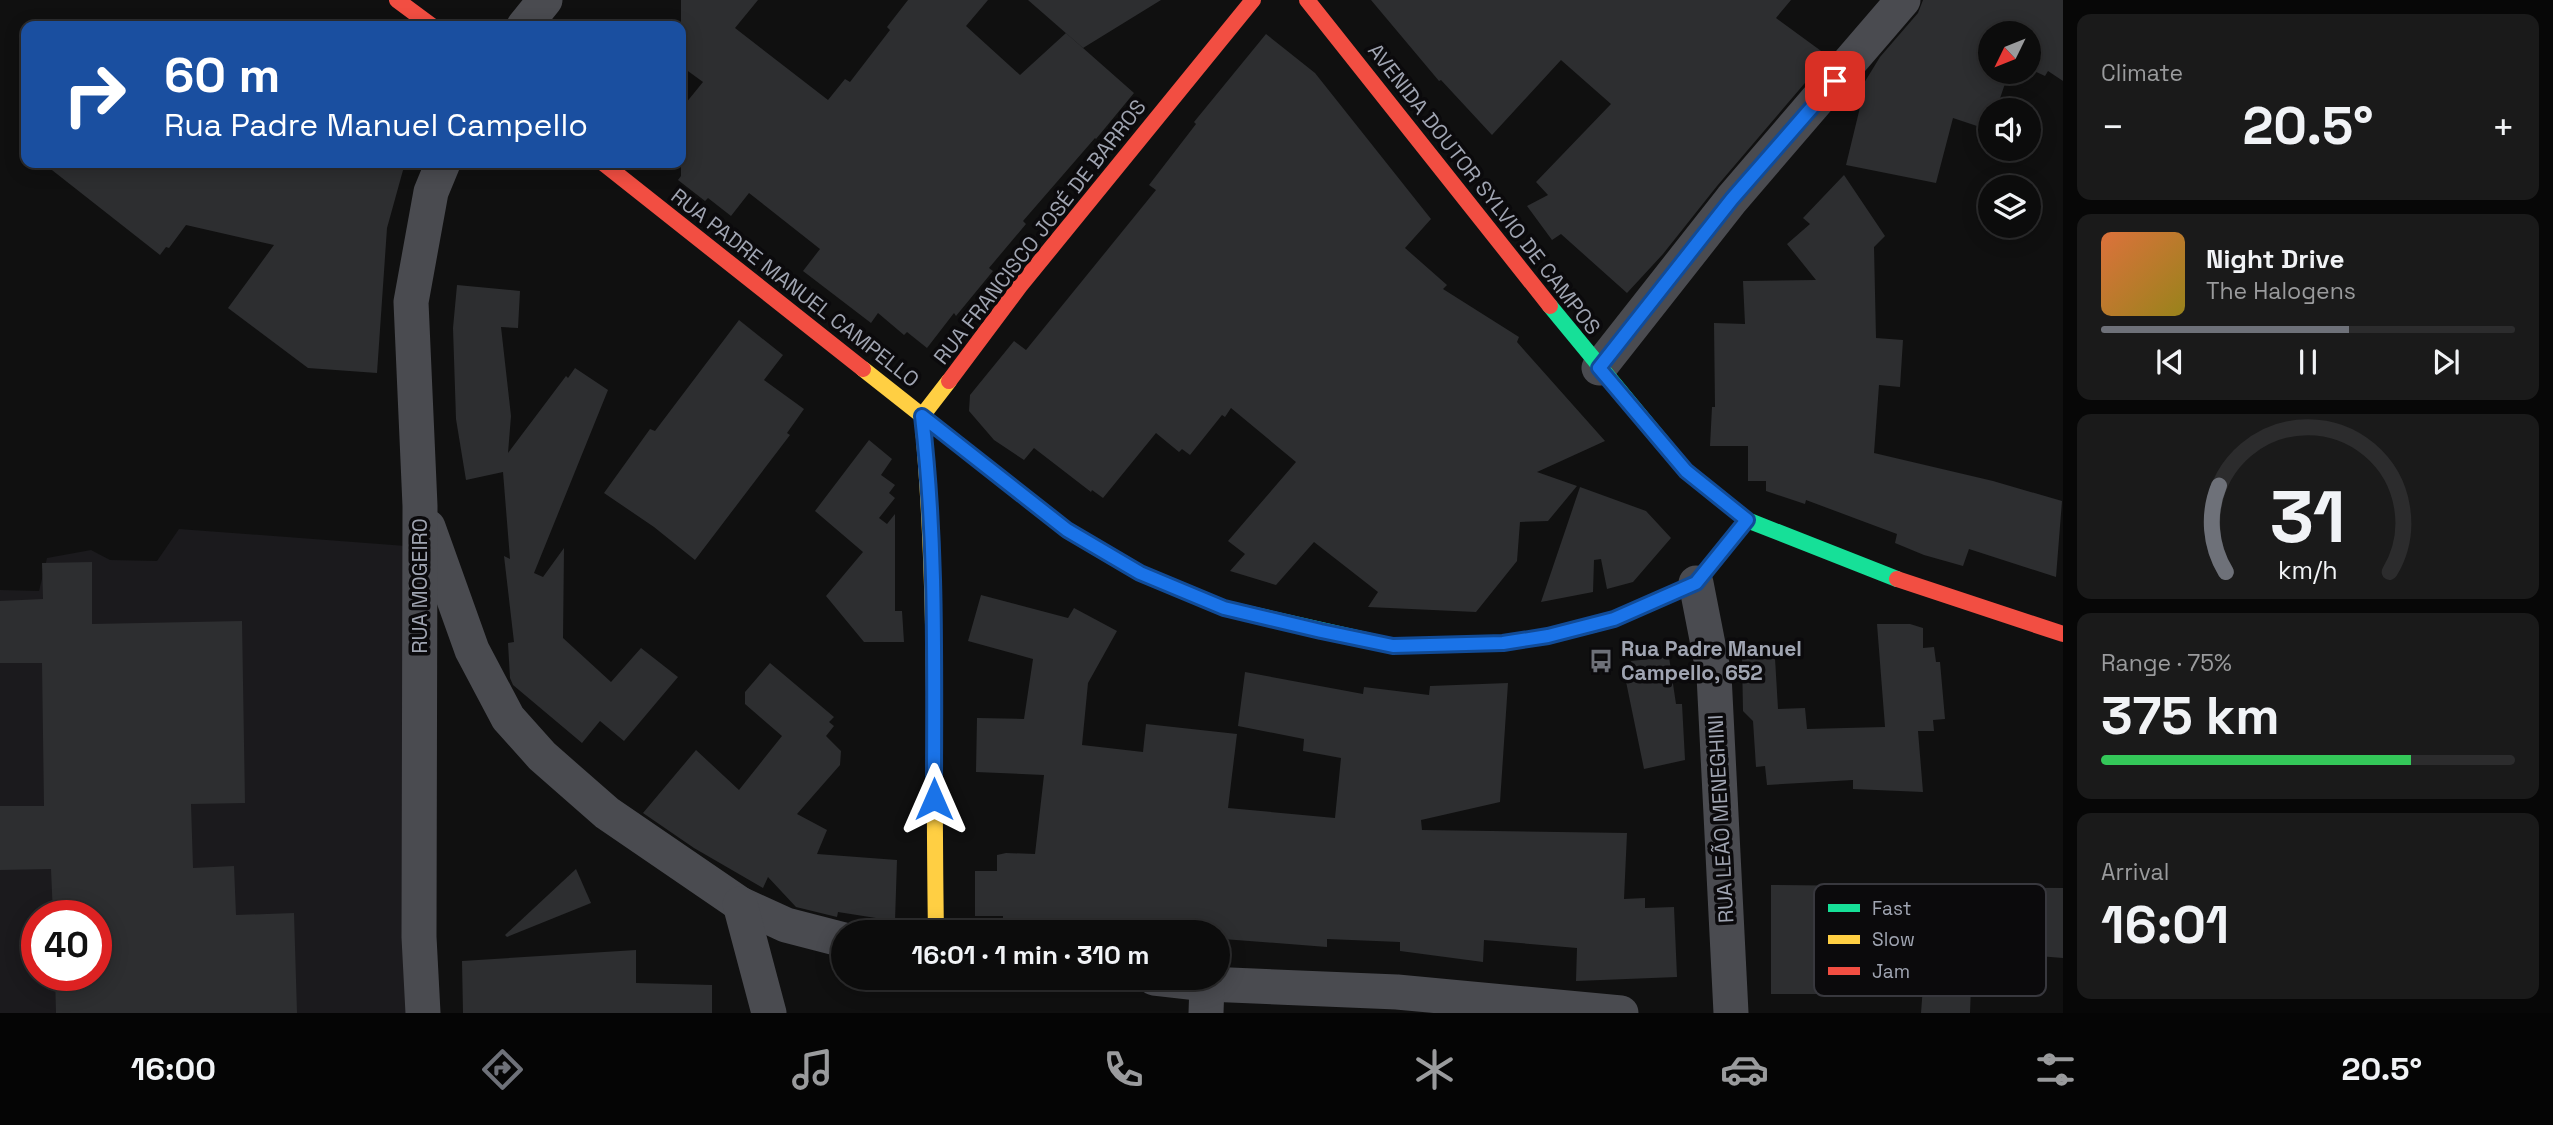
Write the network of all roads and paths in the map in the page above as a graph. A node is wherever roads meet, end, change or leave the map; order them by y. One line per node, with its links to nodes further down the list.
1 (397, 0): 7 (main road)
2 (433, 0): 8 (street)
3 (545, 0): 9 (street)
4 (1253, 0): 13 (main road, RUA FRANCISCO JOSÉ DE BARROS)
5 (1307, 0): 12 (main road, AVENIDA DOUTOR SYLVIO DE CAMPOS)
6 (1903, 0): 12 (street)
7 (426, 21)
8 (433, 21)
9 (528, 21)
10 (441, 168): 14 (street, RUA MOGEIRO)
11 (609, 168): 13 (main road, RUA PADRE MANUEL CAMPELLO)
12 (1599, 368): 15 (main road, AVENIDA DOUTOR SYLVIO DE CAMPOS)
13 (922, 416): 16 (main road, RUA PADRE MANUEL CAMPELLO); 19 (main road)
14 (420, 506): 18 (street); 24 (street, RUA MOGEIRO)
15 (1747, 520): 16 (main road); 17 (main road, AVENIDA DOUTOR SYLVIO DE CAMPOS)
16 (1696, 583): 27 (street, RUA LEÃO MENEGHINI)
17 (2063, 635)
18 (740, 904): 20 (street); 25 (street)
19 (936, 920)
20 (831, 937)
21 (1184, 990): 22 (street)
22 (1206, 999): 23 (street)
23 (1567, 1011): 26 (street)
24 (423, 1013)
25 (769, 1013)
26 (1621, 1013)
27 (1731, 1013)

